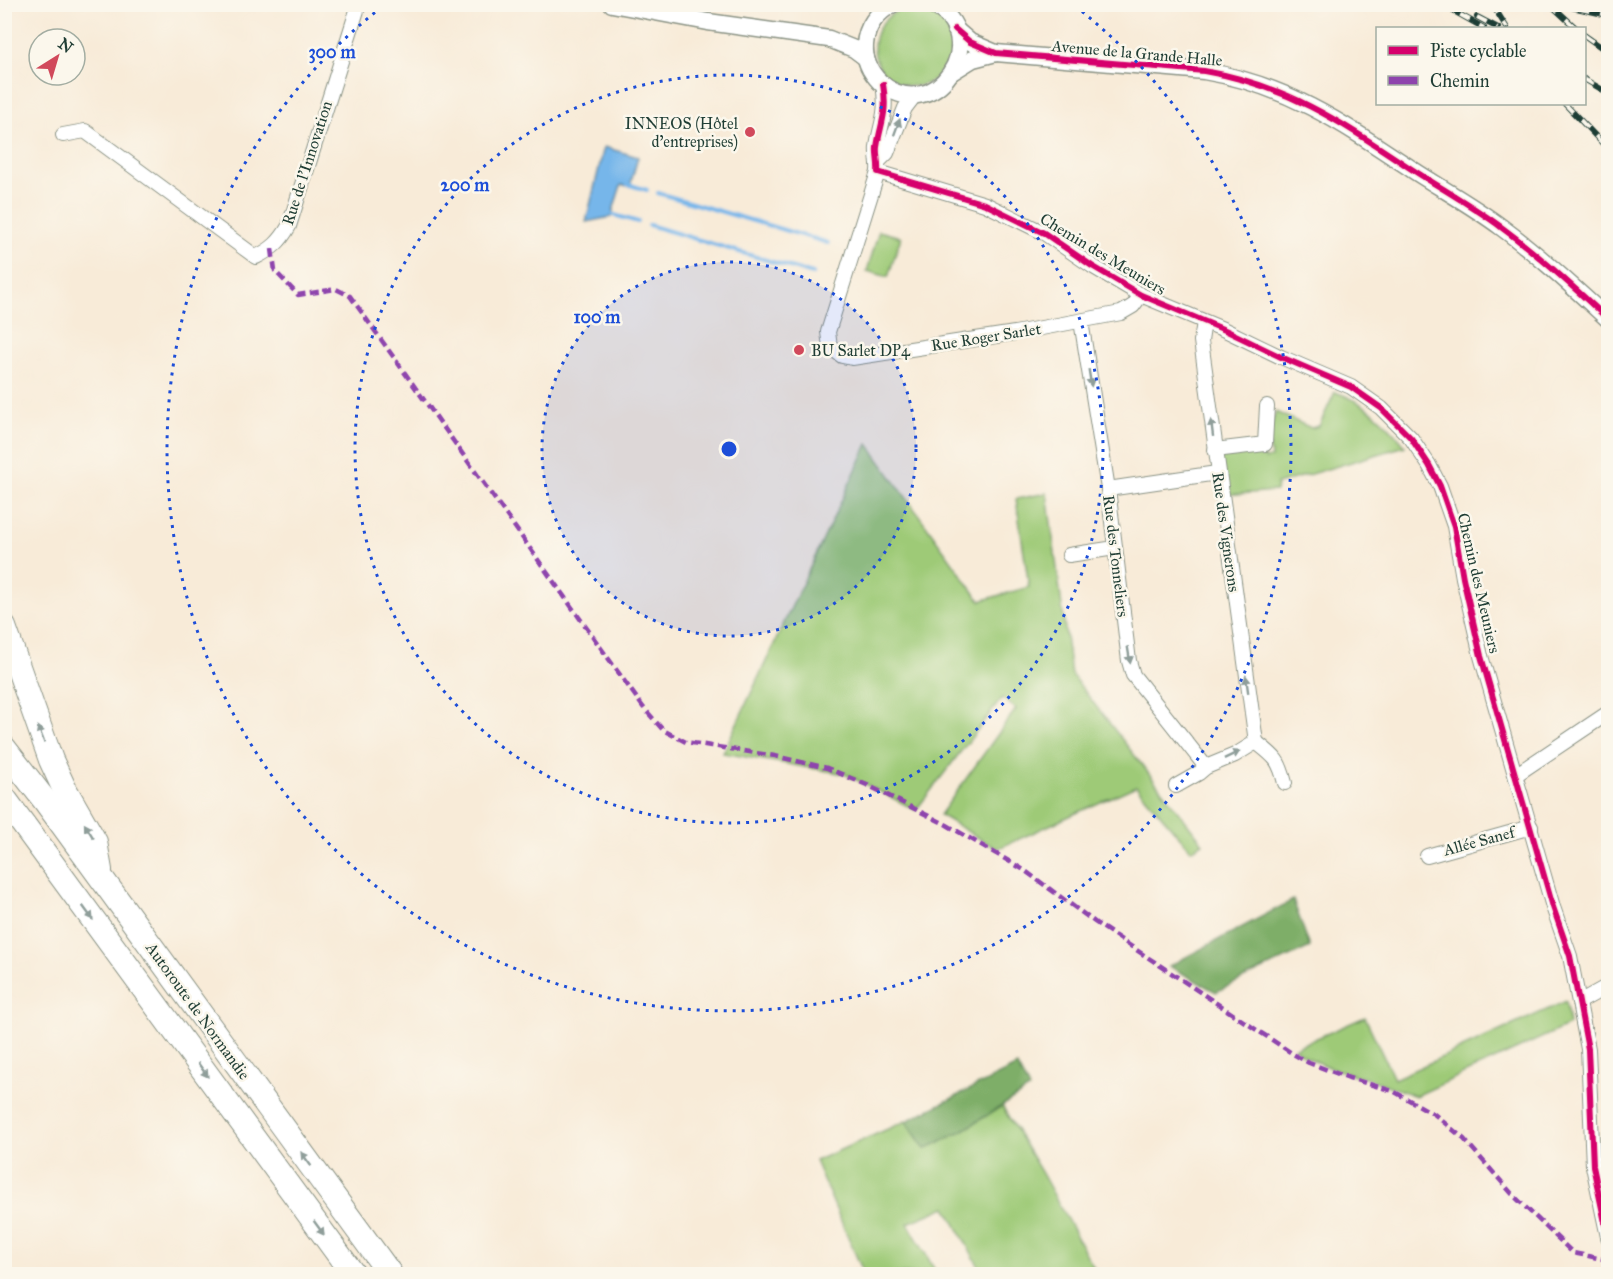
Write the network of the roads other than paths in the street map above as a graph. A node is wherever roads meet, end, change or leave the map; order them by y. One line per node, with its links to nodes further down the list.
1 (359, 4): 13 (street, Rue de l'Innovation)
2 (612, 4): 7 (street)
3 (893, 4): 5 (street)
4 (938, 7): 6 (street)
5 (872, 23): 7 (street); 9 (street)
6 (955, 29): 8 (street, Avenue de la Grande Halle); 10 (street)
7 (829, 39): 9 (street)
8 (996, 53): 10 (street, Avenue de la Grande Halle); 16 (street, Avenue de la Grande Halle)
9 (866, 58): 11 (street)
10 (952, 72): 12 (street, Avenue de la Grande Halle)
11 (883, 84): 12 (street); 14 (street)
12 (915, 94): 14 (street, one-way to 12)
13 (63, 135)
14 (879, 166): 15 (street, Chemin des Meuniers); 17 (street, Rue Roger Sarlet)
15 (1141, 295): 17 (street, Rue Roger Sarlet); 18 (street, Chemin des Meuniers)
16 (1608, 319)
17 (1081, 321): 22 (street, Rue des Tonneliers, one-way to 22)
18 (1204, 322): 20 (street, Rue des Vignerons, one-way to 18); 30 (street, Chemin des Meuniers)
19 (1267, 406): 20 (street)
20 (1215, 450): 21 (street, Rue des Vignerons)
21 (1217, 473): 22 (street); 27 (street, Rue des Vignerons, one-way to 21)
22 (1108, 489): 23 (street, Rue des Tonneliers)
23 (1115, 548): 24 (street); 29 (street, Rue des Tonneliers, one-way to 29)
24 (1069, 555)
25 (4, 627): 37 (highway, one-way to 25)
26 (1608, 713): 30 (street)
27 (1256, 742): 29 (street, one-way to 27); 31 (street)
28 (4, 748): 37 (highway, Autoroute de Normandie)
29 (1206, 766): 32 (street)
30 (1517, 774): 35 (street, Chemin des Meuniers)
31 (1285, 783)
32 (1176, 786)
33 (4, 798): 38 (highway, Autoroute de Normandie)
34 (4, 826): 38 (highway)
35 (1531, 827): 36 (street, Allée Sanef); 40 (street, Chemin des Meuniers)
36 (1426, 856)
37 (101, 878): 43 (highway, Autoroute de Normandie, one-way to 37)
38 (68, 886): 42 (highway, Autoroute de Normandie, one-way to 42)
39 (1608, 986): 40 (street)
40 (1579, 1002): 41 (street, Chemin des Meuniers)
41 (1608, 1237)
42 (353, 1275)
43 (390, 1275)

